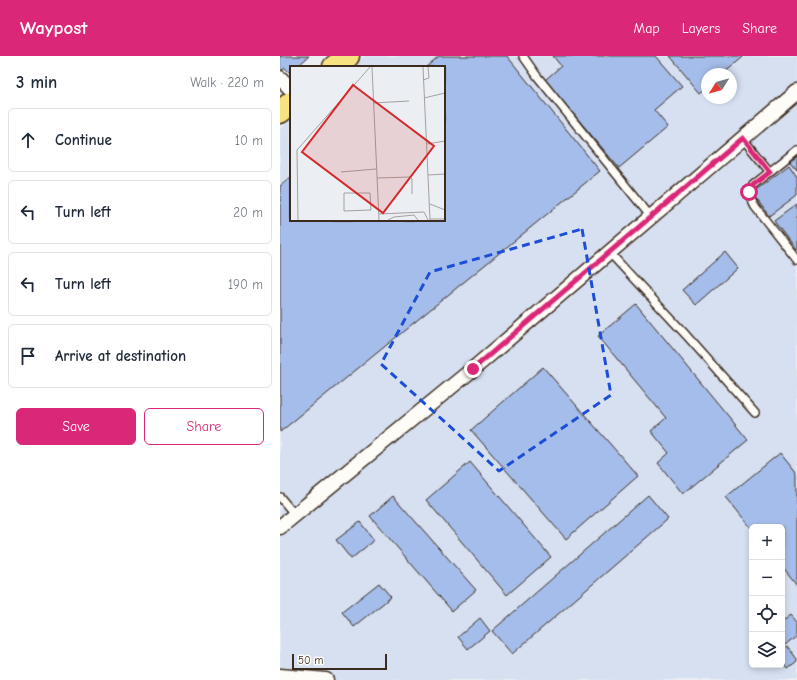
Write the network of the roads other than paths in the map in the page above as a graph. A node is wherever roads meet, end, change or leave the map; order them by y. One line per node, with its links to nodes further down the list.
1 (348, 56): 3 (main road)
2 (524, 56): 12 (lane)
3 (335, 66)
4 (280, 78): 5 (street)
5 (290, 88)
6 (797, 92): 9 (street)
7 (290, 104): 8 (main road)
8 (280, 112)
9 (743, 138): 11 (lane); 12 (street)
10 (797, 150): 11 (lane)
11 (770, 172): 14 (lane)
12 (651, 216): 13 (street)
13 (609, 252): 15 (lane); 17 (street)
14 (797, 260)
15 (755, 413)
16 (280, 497): 17 (lane)
17 (295, 515): 18 (street)
18 (280, 527)
19 (280, 676): 20 (street)
20 (326, 680)

